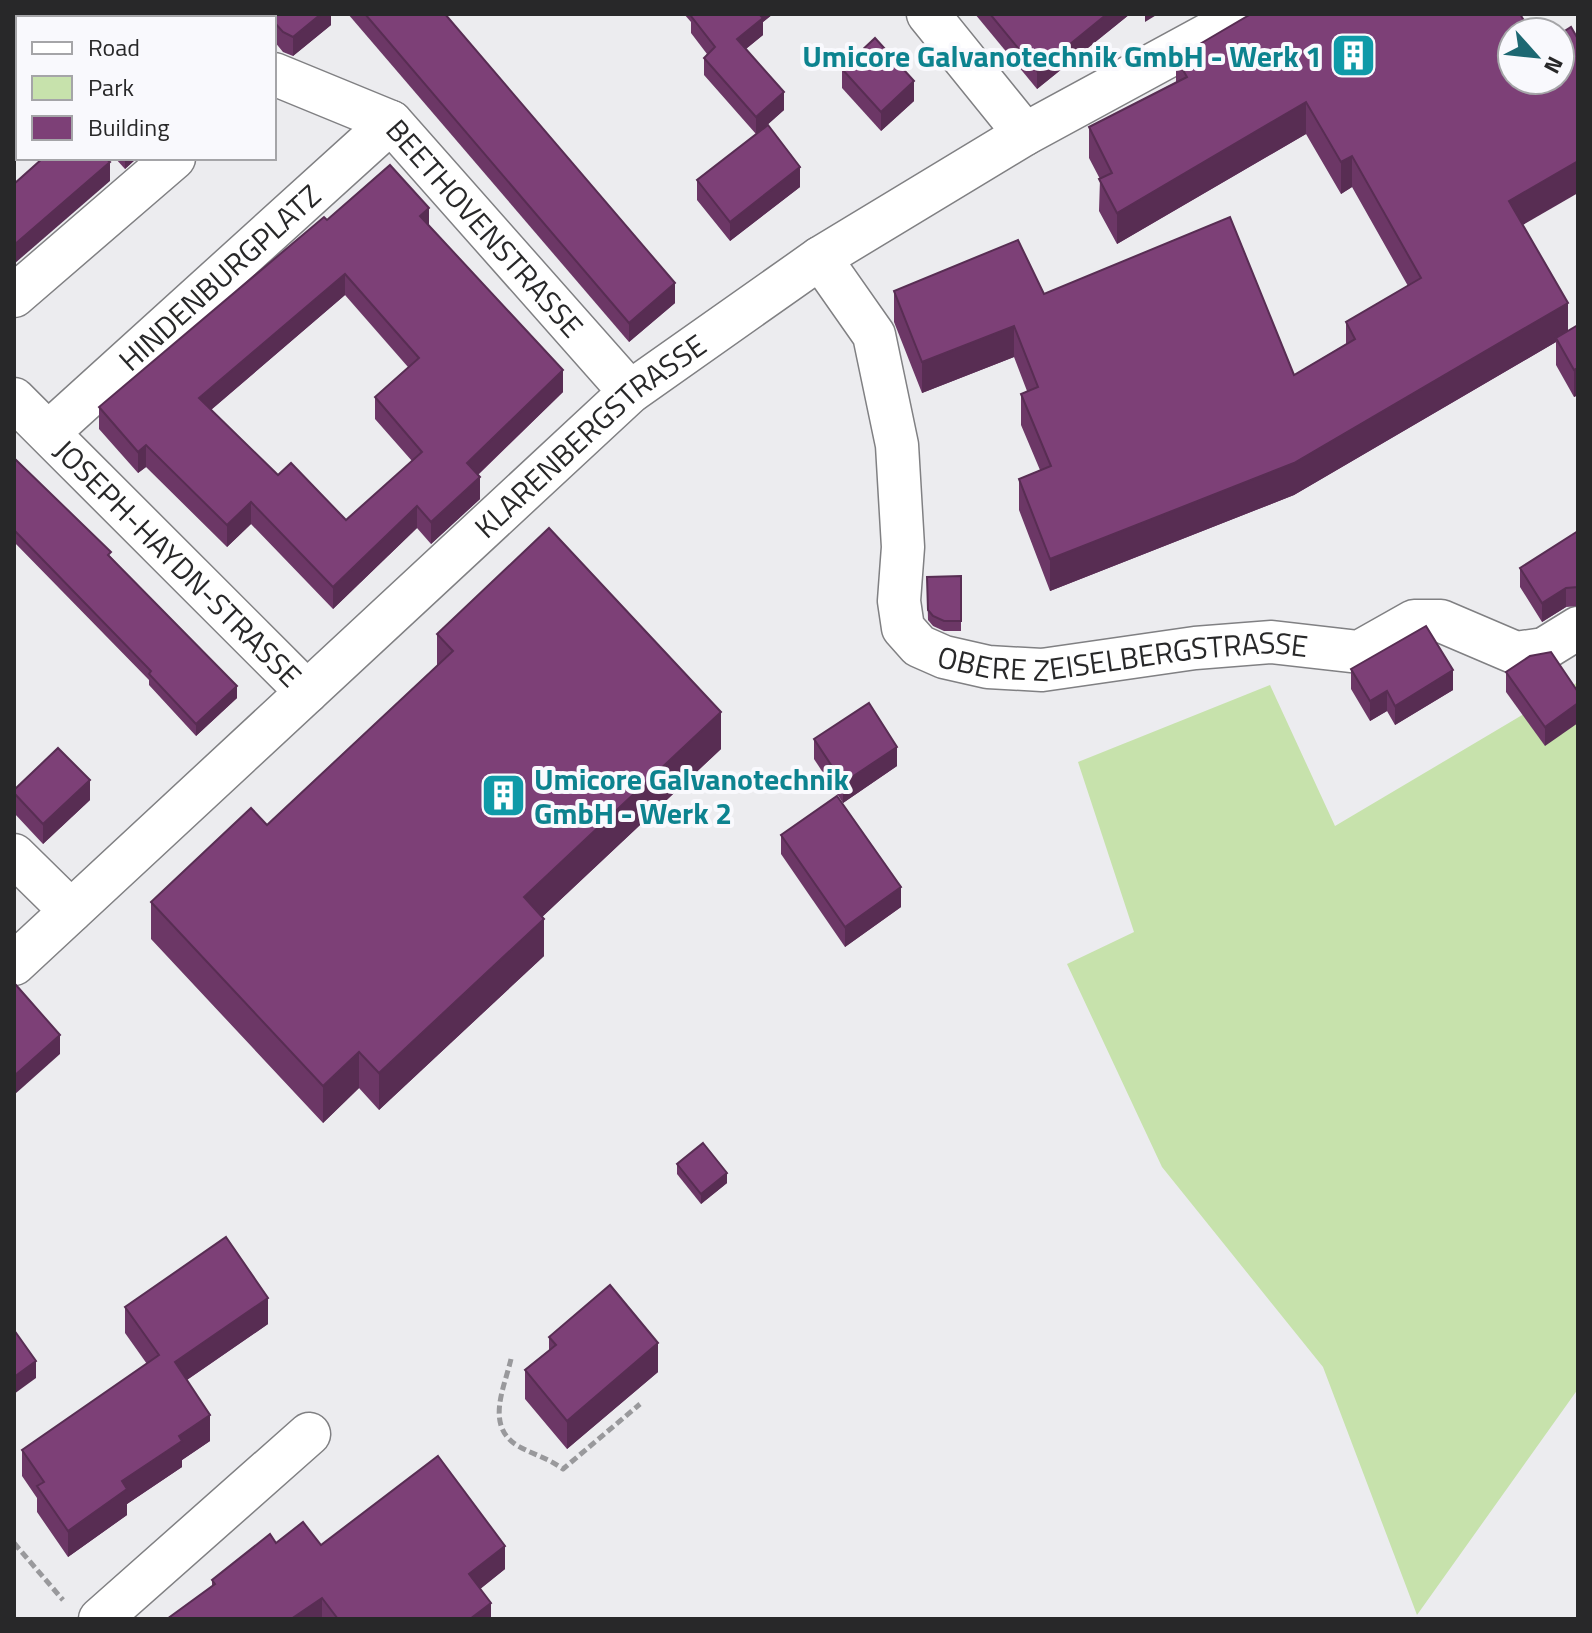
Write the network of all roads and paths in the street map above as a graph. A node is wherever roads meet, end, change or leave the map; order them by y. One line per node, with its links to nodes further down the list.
1 (928, 14): 5 (street)
2 (1246, 14): 5 (street, KLARENBERGSTRASSE)
3 (276, 75): 4 (street, BEETHOVENSTRASSE)
4 (391, 122): 9 (street, BEETHOVENSTRASSE); 11 (street, HINDENBURGPLATZ)
5 (1025, 134): 7 (street, KLARENBERGSTRASSE)
6 (172, 160): 8 (street)
7 (820, 258): 9 (street, KLARENBERGSTRASSE); 12 (street, OBERE ZEISELBERGSTRASSE)
8 (14, 296)
9 (630, 392): 13 (street, KLARENBERGSTRASSE)
10 (14, 399): 11 (street, JOSEPH-HAYDN-STRASSE)
11 (49, 432): 13 (street, JOSEPH-HAYDN-STRASSE)
12 (1578, 628)
13 (307, 692): 15 (street, KLARENBERGSTRASSE)
14 (14, 855): 15 (street)
15 (71, 911): 16 (street, KLARENBERGSTRASSE)
16 (14, 964)
17 (511, 1359): 18 (path)
18 (640, 1404)
19 (309, 1434): 21 (street)
20 (14, 1543): 21 (path)
21 (84, 1614)

